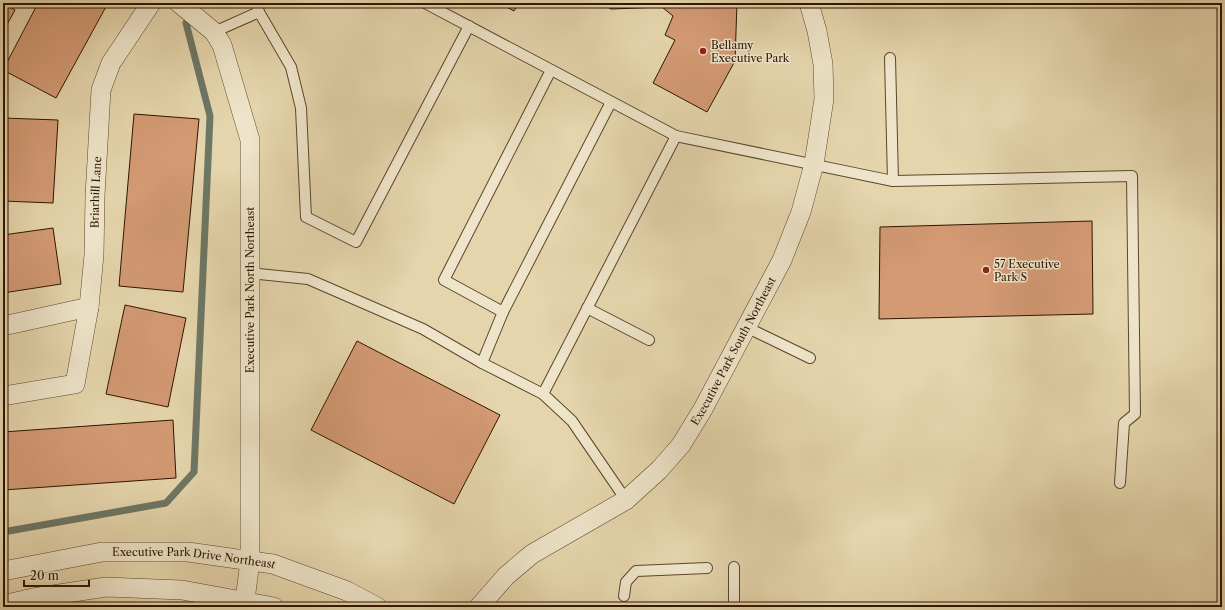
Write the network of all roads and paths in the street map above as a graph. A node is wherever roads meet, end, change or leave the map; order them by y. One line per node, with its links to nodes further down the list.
1 (152, 3): 15 (street, Briarhill Lane)
2 (179, 3): 7 (street, Executive Park North Northeast)
3 (425, 3): 6 (lane)
4 (809, 3): 12 (street, Executive Park South Northeast)
5 (257, 7): 6 (lane); 7 (lane)
6 (469, 26): 9 (lane)
7 (214, 32): 14 (street, Executive Park North Northeast)
8 (890, 58): 13 (lane)
9 (551, 70): 10 (lane); 17 (lane)
10 (612, 102): 11 (lane); 17 (lane)
11 (676, 136): 12 (lane); 16 (lane)
12 (814, 164): 13 (lane); 19 (street, Executive Park South Northeast)
13 (894, 181): 25 (lane)
14 (250, 273): 22 (lane); 27 (street, Executive Park North Northeast)
15 (89, 307): 18 (street); 24 (street, Briarhill Lane)
16 (587, 308): 20 (lane); 23 (lane)
17 (503, 312): 22 (lane)
18 (3, 326)
19 (746, 327): 21 (lane); 26 (street, Executive Park South Northeast)
20 (649, 340)
21 (810, 358)
22 (482, 364): 23 (lane)
23 (543, 394): 26 (lane)
24 (3, 396)
25 (1120, 483)
26 (626, 500): 36 (street, Executive Park South Northeast)
27 (250, 561): 30 (street, Executive Park Drive Northeast); 32 (street, Executive Park North Northeast); 35 (street, Executive Park Drive Northeast)
28 (734, 567): 37 (lane)
29 (707, 568): 31 (lane)
30 (3, 571)
31 (624, 596)
32 (246, 600): 33 (street); 34 (street)
33 (3, 606)
34 (274, 607)
35 (377, 607)
36 (479, 607)
37 (734, 607)

